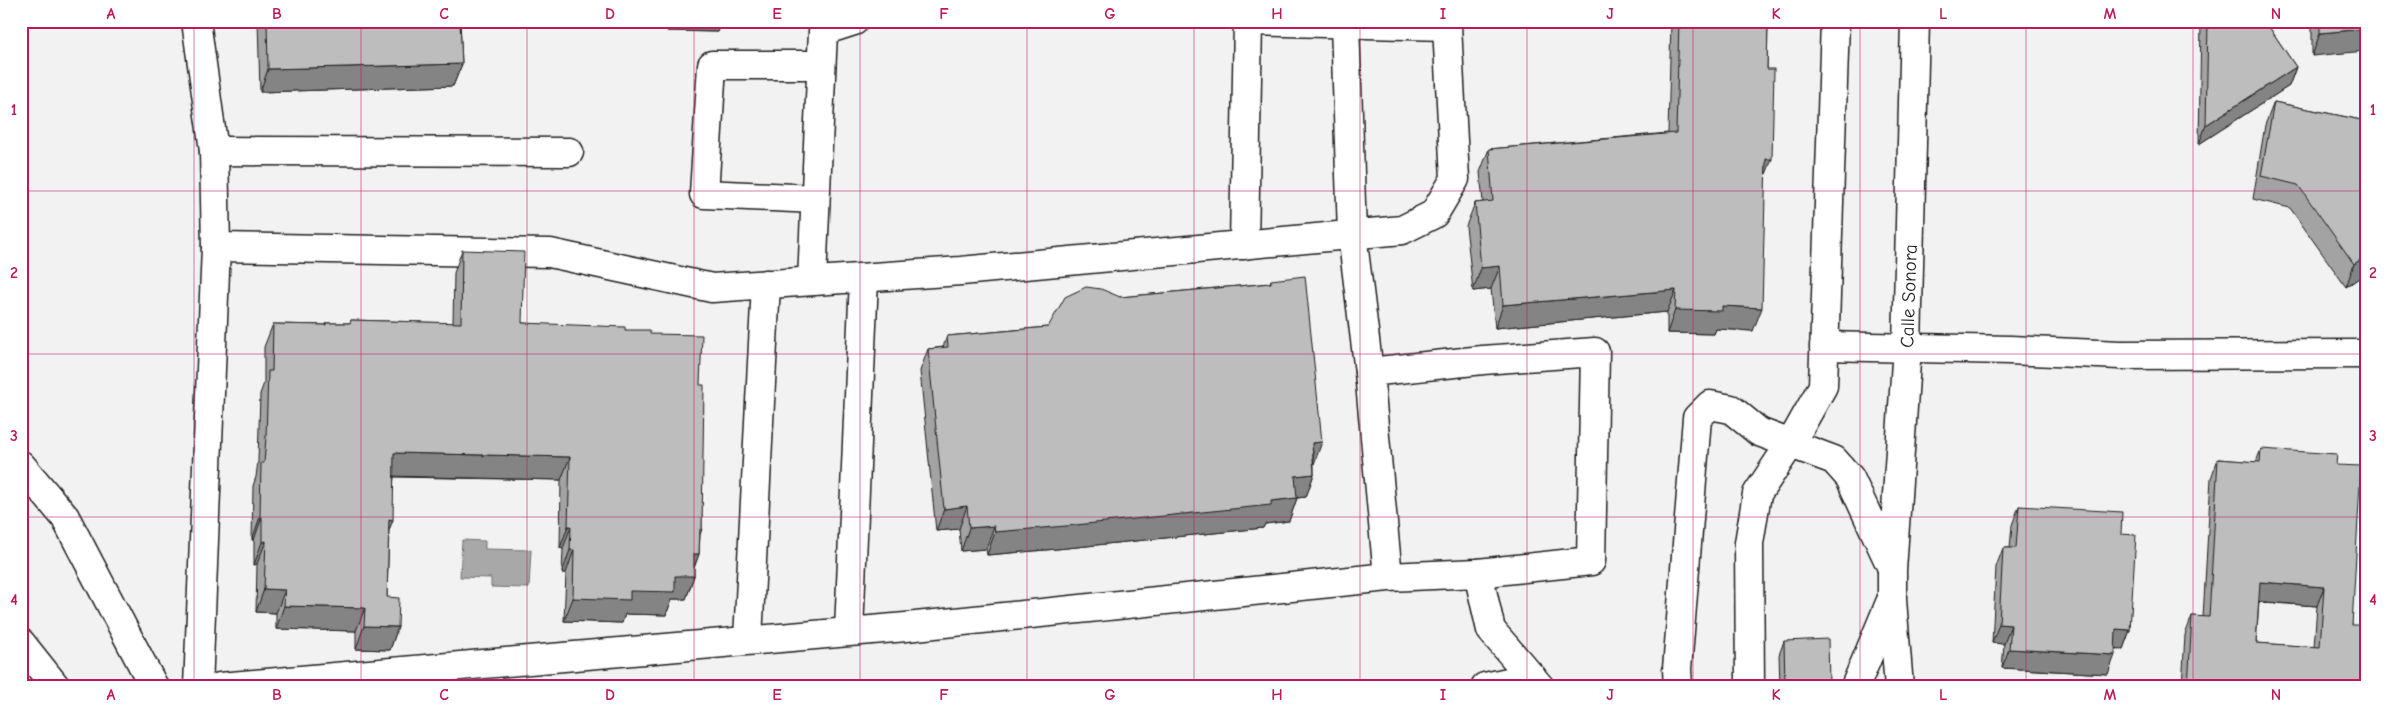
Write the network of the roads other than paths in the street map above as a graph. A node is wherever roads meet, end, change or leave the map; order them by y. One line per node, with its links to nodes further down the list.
1 (196, 21): 8 (street)
2 (854, 21): 7 (street)
3 (1248, 21): 6 (street); 12 (street)
4 (1835, 21): 17 (street)
5 (1916, 21): 18 (street, Calle Sonora)
6 (1345, 24): 11 (street); 11 (street)
7 (821, 65): 10 (street); 10 (street)
8 (214, 151): 9 (street); 13 (street)
9 (569, 152)
10 (815, 200): 15 (street)
11 (1352, 234): 12 (street); 20 (street)
12 (1244, 245): 14 (street)
13 (216, 247): 16 (street); 33 (street)
14 (864, 278): 15 (street); 27 (street)
15 (812, 281): 16 (street)
16 (766, 284): 28 (street)
17 (1824, 346): 18 (street); 21 (street)
18 (1908, 347): 19 (street); 23 (street, Calle Sonora)
19 (2366, 354)
20 (1369, 372): 24 (street); 25 (street)
21 (1791, 442): 23 (street, Calle Sonora); 36 (street, Calle Sonora); 37 (street)
22 (21, 465): 32 (street)
23 (1892, 570): 26 (street, Calle Sonora)
24 (1478, 573): 25 (street); 30 (street)
25 (1388, 577): 27 (street)
26 (1892, 600): 38 (street, Calle Sonora); 39 (street, Calle Sonora)
27 (849, 631): 28 (street)
28 (748, 639): 34 (street)
29 (21, 643): 31 (street)
30 (1536, 682): 35 (street)
31 (56, 687)
32 (154, 687)
33 (198, 687)
34 (220, 687)
35 (1485, 687)
36 (1678, 687)
37 (1750, 687)
38 (1855, 687)
39 (1899, 687)

